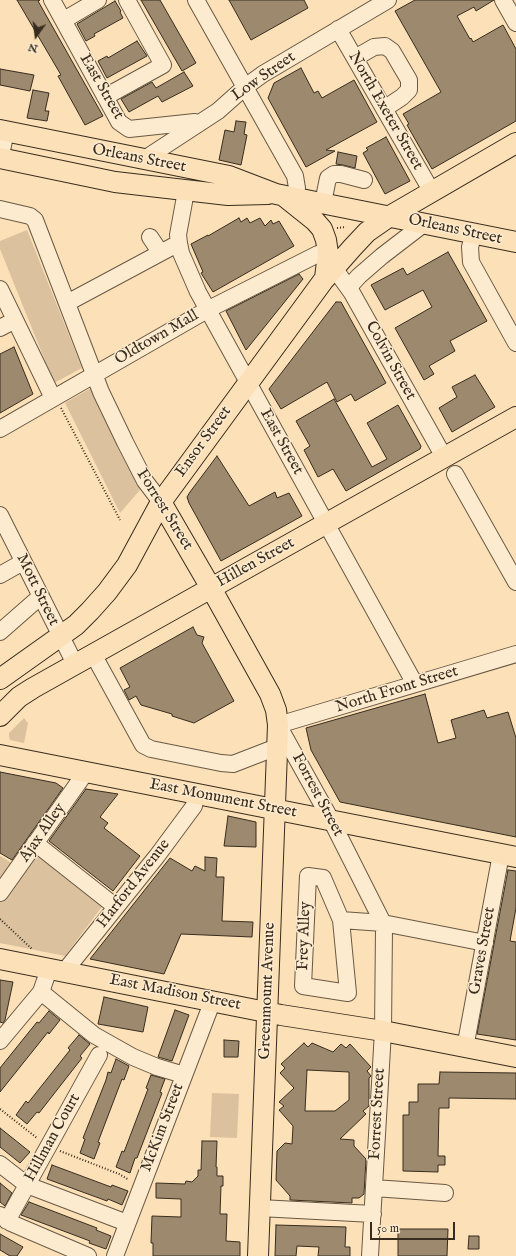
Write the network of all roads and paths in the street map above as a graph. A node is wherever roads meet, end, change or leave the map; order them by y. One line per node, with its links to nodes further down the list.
1 (52, 0): 7 (street, East Street)
2 (98, 0): 7 (street)
3 (127, 0): 12 (street)
4 (196, 0): 11 (street)
5 (388, 0): 9 (street, Low Street)
6 (503, 0): 8 (street)
7 (64, 20): 12 (street, East Street)
8 (516, 22)
9 (338, 29): 10 (street, North Exeter Street); 11 (street, Low Street)
10 (355, 58): 13 (street, North Exeter Street); 13 (street)
11 (246, 87): 14 (street, Low Street); 22 (street)
12 (105, 97): 14 (street, East Street)
13 (384, 109): 21 (street, North Exeter Street)
14 (201, 122): 18 (street, Low Street)
15 (3, 131): 17 (street); 18 (main road, Orleans Street)
16 (516, 143): 21 (main road, Ensor Street)
17 (0, 159): 20 (main road, Orleans Street)
18 (143, 160): 22 (main road, Orleans Street)
19 (364, 180): 23 (street)
20 (186, 191): 22 (main road, Orleans Street); 29 (street, East Street)
21 (432, 192): 25 (main road, Ensor Street)
22 (284, 195): 23 (main road, Orleans Street); 33 (main road)
23 (323, 203): 25 (main road, Orleans Street)
24 (0, 209): 36 (street, Forrest Street)
25 (390, 216): 26 (main road, Orleans Street); 33 (main road, Ensor Street)
26 (426, 223): 27 (main road, Orleans Street); 34 (street)
27 (474, 233): 30 (main road, Orleans Street); 40 (street)
28 (150, 237): 31 (street)
29 (179, 242): 31 (street); 37 (street, East Street)
30 (516, 242)
31 (160, 252): 36 (street)
32 (318, 254): 37 (street, Oldtown Mall)
33 (330, 273): 34 (street, Colvin Street); 42 (main road, Ensor Street)
34 (349, 287): 46 (street, Colvin Street)
35 (0, 289): 38 (street)
36 (67, 303): 41 (street, Forrest Street)
37 (207, 310): 41 (street, Oldtown Mall); 42 (street, East Street)
38 (15, 320): 39 (street); 43 (street)
39 (0, 328)
40 (516, 343)
41 (94, 374): 43 (street, Oldtown Mall); 48 (street, Forrest Street)
42 (248, 382): 48 (main road, Ensor Street); 53 (street, East Street)
43 (54, 398): 45 (street, Oldtown Mall); 52 (path)
44 (516, 417): 46 (main road, Hillen Street)
45 (0, 429)
46 (444, 457): 53 (main road, Hillen Street)
47 (455, 474): 56 (street)
48 (161, 502): 57 (main road, Forrest Street); 60 (main road, Ensor Street)
49 (0, 503): 50 (street)
50 (0, 510)
51 (0, 515): 54 (street, Mott Street)
52 (120, 520)
53 (326, 523): 57 (main road, Hillen Street); 65 (street, East Street)
54 (24, 562): 55 (street); 58 (street, Mott Street)
55 (0, 575)
56 (516, 582)
57 (211, 588): 61 (main road, Hillen Street); 67 (main road, Forrest Street)
58 (41, 596): 59 (street); 60 (street, Mott Street)
59 (0, 632)
60 (60, 637): 63 (street, Mott Street); 64 (main road, Ensor Street)
61 (93, 654): 63 (main road, Hillen Street); 68 (street)
62 (516, 654): 65 (street, North Front Street)
63 (75, 664): 66 (main road, Hillen Street)
64 (0, 679)
65 (415, 684): 67 (street, North Front Street)
66 (0, 716)
67 (278, 725): 68 (main road, Greenmount Avenue); 73 (street, Forrest Street)
68 (277, 747): 72 (main road, Greenmount Avenue)
69 (0, 755): 70 (main road, East Monument Street)
70 (86, 772): 71 (main road, East Monument Street); 74 (street, Ajax Alley)
71 (196, 794): 72 (main road, East Monument Street); 77 (street, Harford Avenue)
72 (275, 809): 73 (main road, East Monument Street); 87 (main road, Greenmount Avenue)
73 (331, 820): 75 (main road, East Monument Street); 80 (street, Forrest Street)
74 (35, 843): 76 (street, Ajax Alley); 77 (street)
75 (509, 856): 81 (street, Graves Street)
76 (0, 894)
77 (116, 907): 84 (street, Harford Avenue)
78 (0, 919): 82 (path)
79 (341, 920): 79 (street, Frey Alley); 80 (street)
80 (382, 923): 81 (street); 88 (street, Forrest Street)
81 (485, 943): 90 (street, Graves Street)
82 (33, 950)
83 (0, 959): 84 (main road, East Madison Street)
84 (56, 970): 85 (street, Harford Avenue); 86 (main road, East Madison Street)
85 (41, 992): 89 (street); 93 (street)
86 (213, 1000): 87 (main road, East Madison Street); 93 (street, McKim Street)
87 (267, 1011): 88 (main road, East Madison Street); 102 (main road, Greenmount Avenue)
88 (383, 1031): 90 (main road, East Madison Street); 100 (street, Forrest Street)
89 (0, 1041)
90 (465, 1048): 92 (main road, East Madison Street)
91 (99, 1055): 99 (street, Hillman Court)
92 (516, 1057)
93 (184, 1075): 105 (street, McKim Street)
94 (0, 1109): 95 (path)
95 (39, 1140)
96 (54, 1148): 98 (path)
97 (0, 1164): 99 (street)
98 (134, 1183)
99 (27, 1185): 104 (street, Hillman Court); 105 (street)
100 (374, 1188): 101 (street); 103 (street, Forrest Street)
101 (445, 1193)
102 (260, 1208): 103 (street); 109 (main road, Greenmount Avenue)
103 (373, 1214): 110 (street, Forrest Street)
104 (4, 1218): 106 (street)
105 (127, 1224): 108 (street, McKim Street)
106 (54, 1250): 107 (street)
107 (88, 1256)
108 (115, 1256)
109 (258, 1256)
110 (370, 1256)

